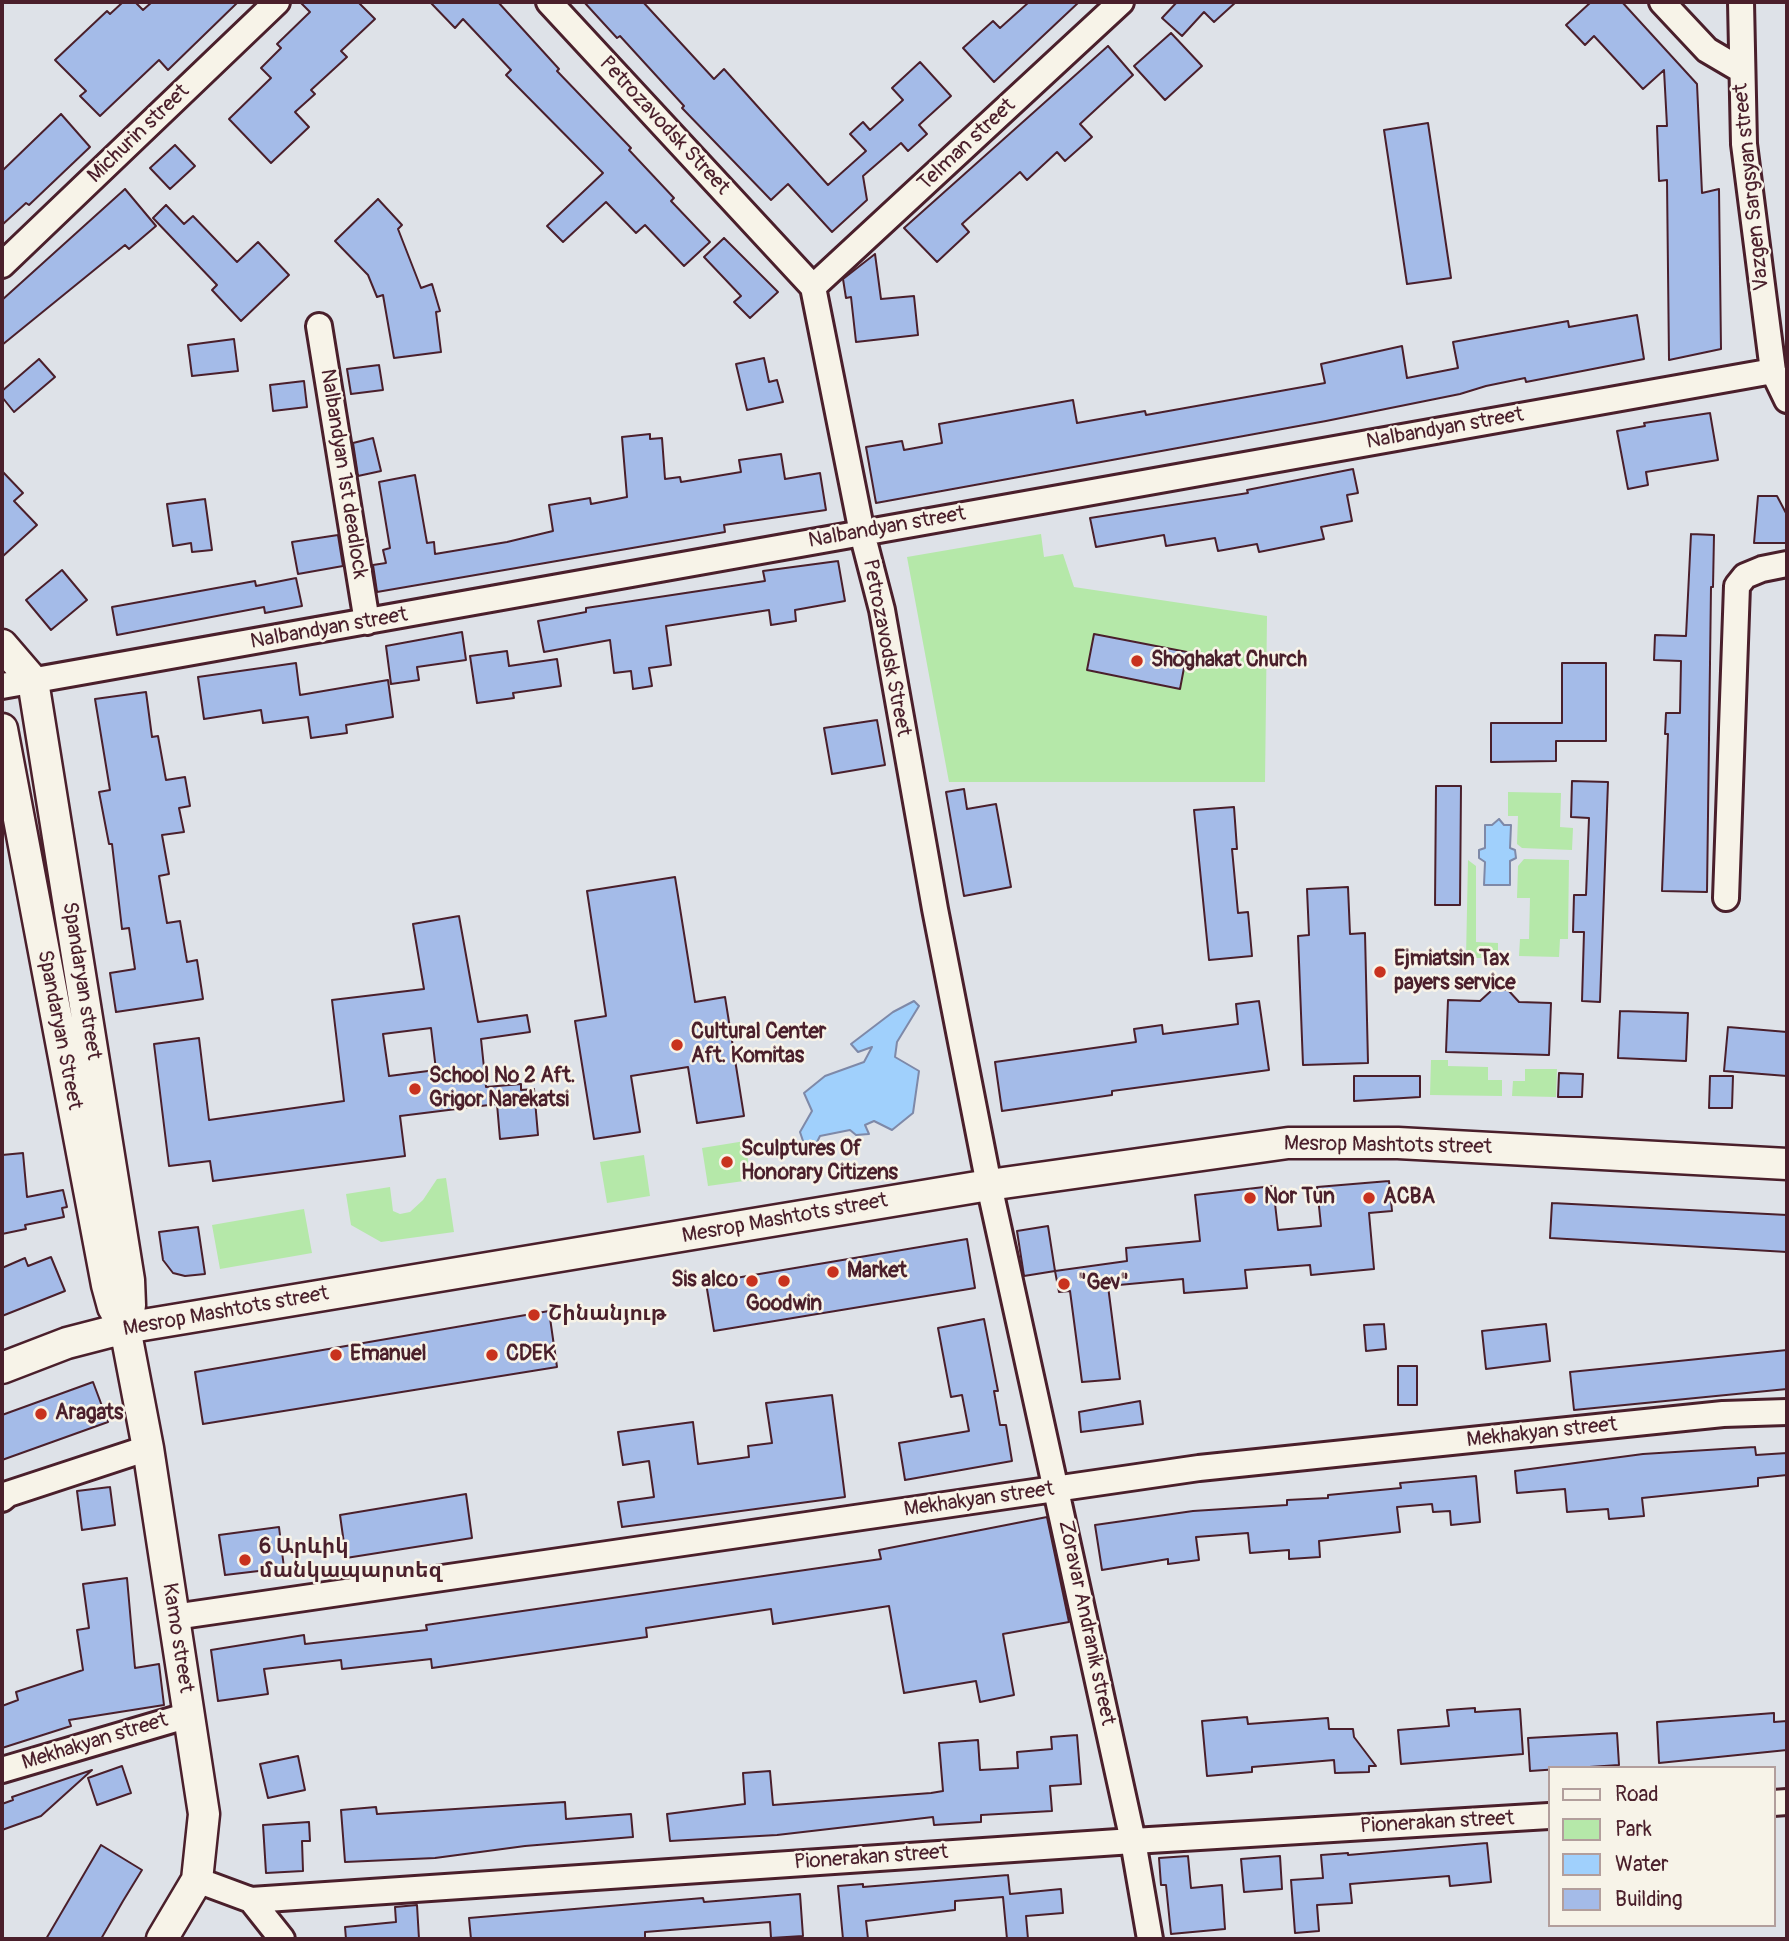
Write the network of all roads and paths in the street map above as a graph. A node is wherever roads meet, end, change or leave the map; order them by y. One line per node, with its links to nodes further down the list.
1 (277, 2): 7 (street, Michurin street)
2 (550, 2): 8 (street, Petrozavodsk Street)
3 (1121, 2): 8 (street, Telman street)
4 (1662, 2): 6 (street)
5 (1741, 2): 6 (street, Vazgen Sargsyan street)
6 (1741, 70): 10 (street, Vazgen Sargsyan street)
7 (2, 265)
8 (813, 287): 12 (street, Petrozavodsk Street)
9 (319, 326): 14 (street, Nalbandyan 1st deadlock)
10 (1773, 371): 11 (street, Vazgen Sargsyan street); 12 (street, Nalbandyan street)
11 (1787, 400)
12 (862, 533): 14 (street, Nalbandyan street); 21 (street, Petrozavodsk Street)
13 (1787, 564): 19 (street)
14 (367, 622): 16 (street, Nalbandyan street)
15 (2, 645): 16 (main road)
16 (33, 681): 17 (street, Nalbandyan street); 22 (main road, Spandaryan street)
17 (2, 686)
18 (2, 729): 22 (main road, Spandaryan Street)
19 (1726, 898)
20 (1787, 1164): 21 (main road, Mesrop Mashtots street)
21 (989, 1185): 22 (main road, Mesrop Mashtots street); 26 (street, Zoravar Andranik street)
22 (125, 1328): 23 (main road, Mesrop Mashtots street); 25 (main road, Kamo street)
23 (2, 1368)
24 (1787, 1412): 26 (street, Mekhakyan street)
25 (148, 1448): 27 (street); 28 (main road, Kamo street)
26 (1057, 1489): 28 (street, Mekhakyan street); 32 (street, Zoravar Andranik street)
27 (2, 1499)
28 (174, 1617): 29 (main road, Kamo street)
29 (189, 1714): 30 (street, Mekhakyan street); 33 (main road, Kamo street)
30 (2, 1770)
31 (1548, 1816): 32 (street, Pionerakan street)
32 (1133, 1840): 34 (street, Pionerakan street); 37 (street, Zoravar Andranik street)
33 (197, 1880): 34 (street, Pionerakan street); 35 (main road, Kamo street)
34 (251, 1900): 36 (street)
35 (162, 1939)
36 (282, 1939)
37 (1150, 1939)

